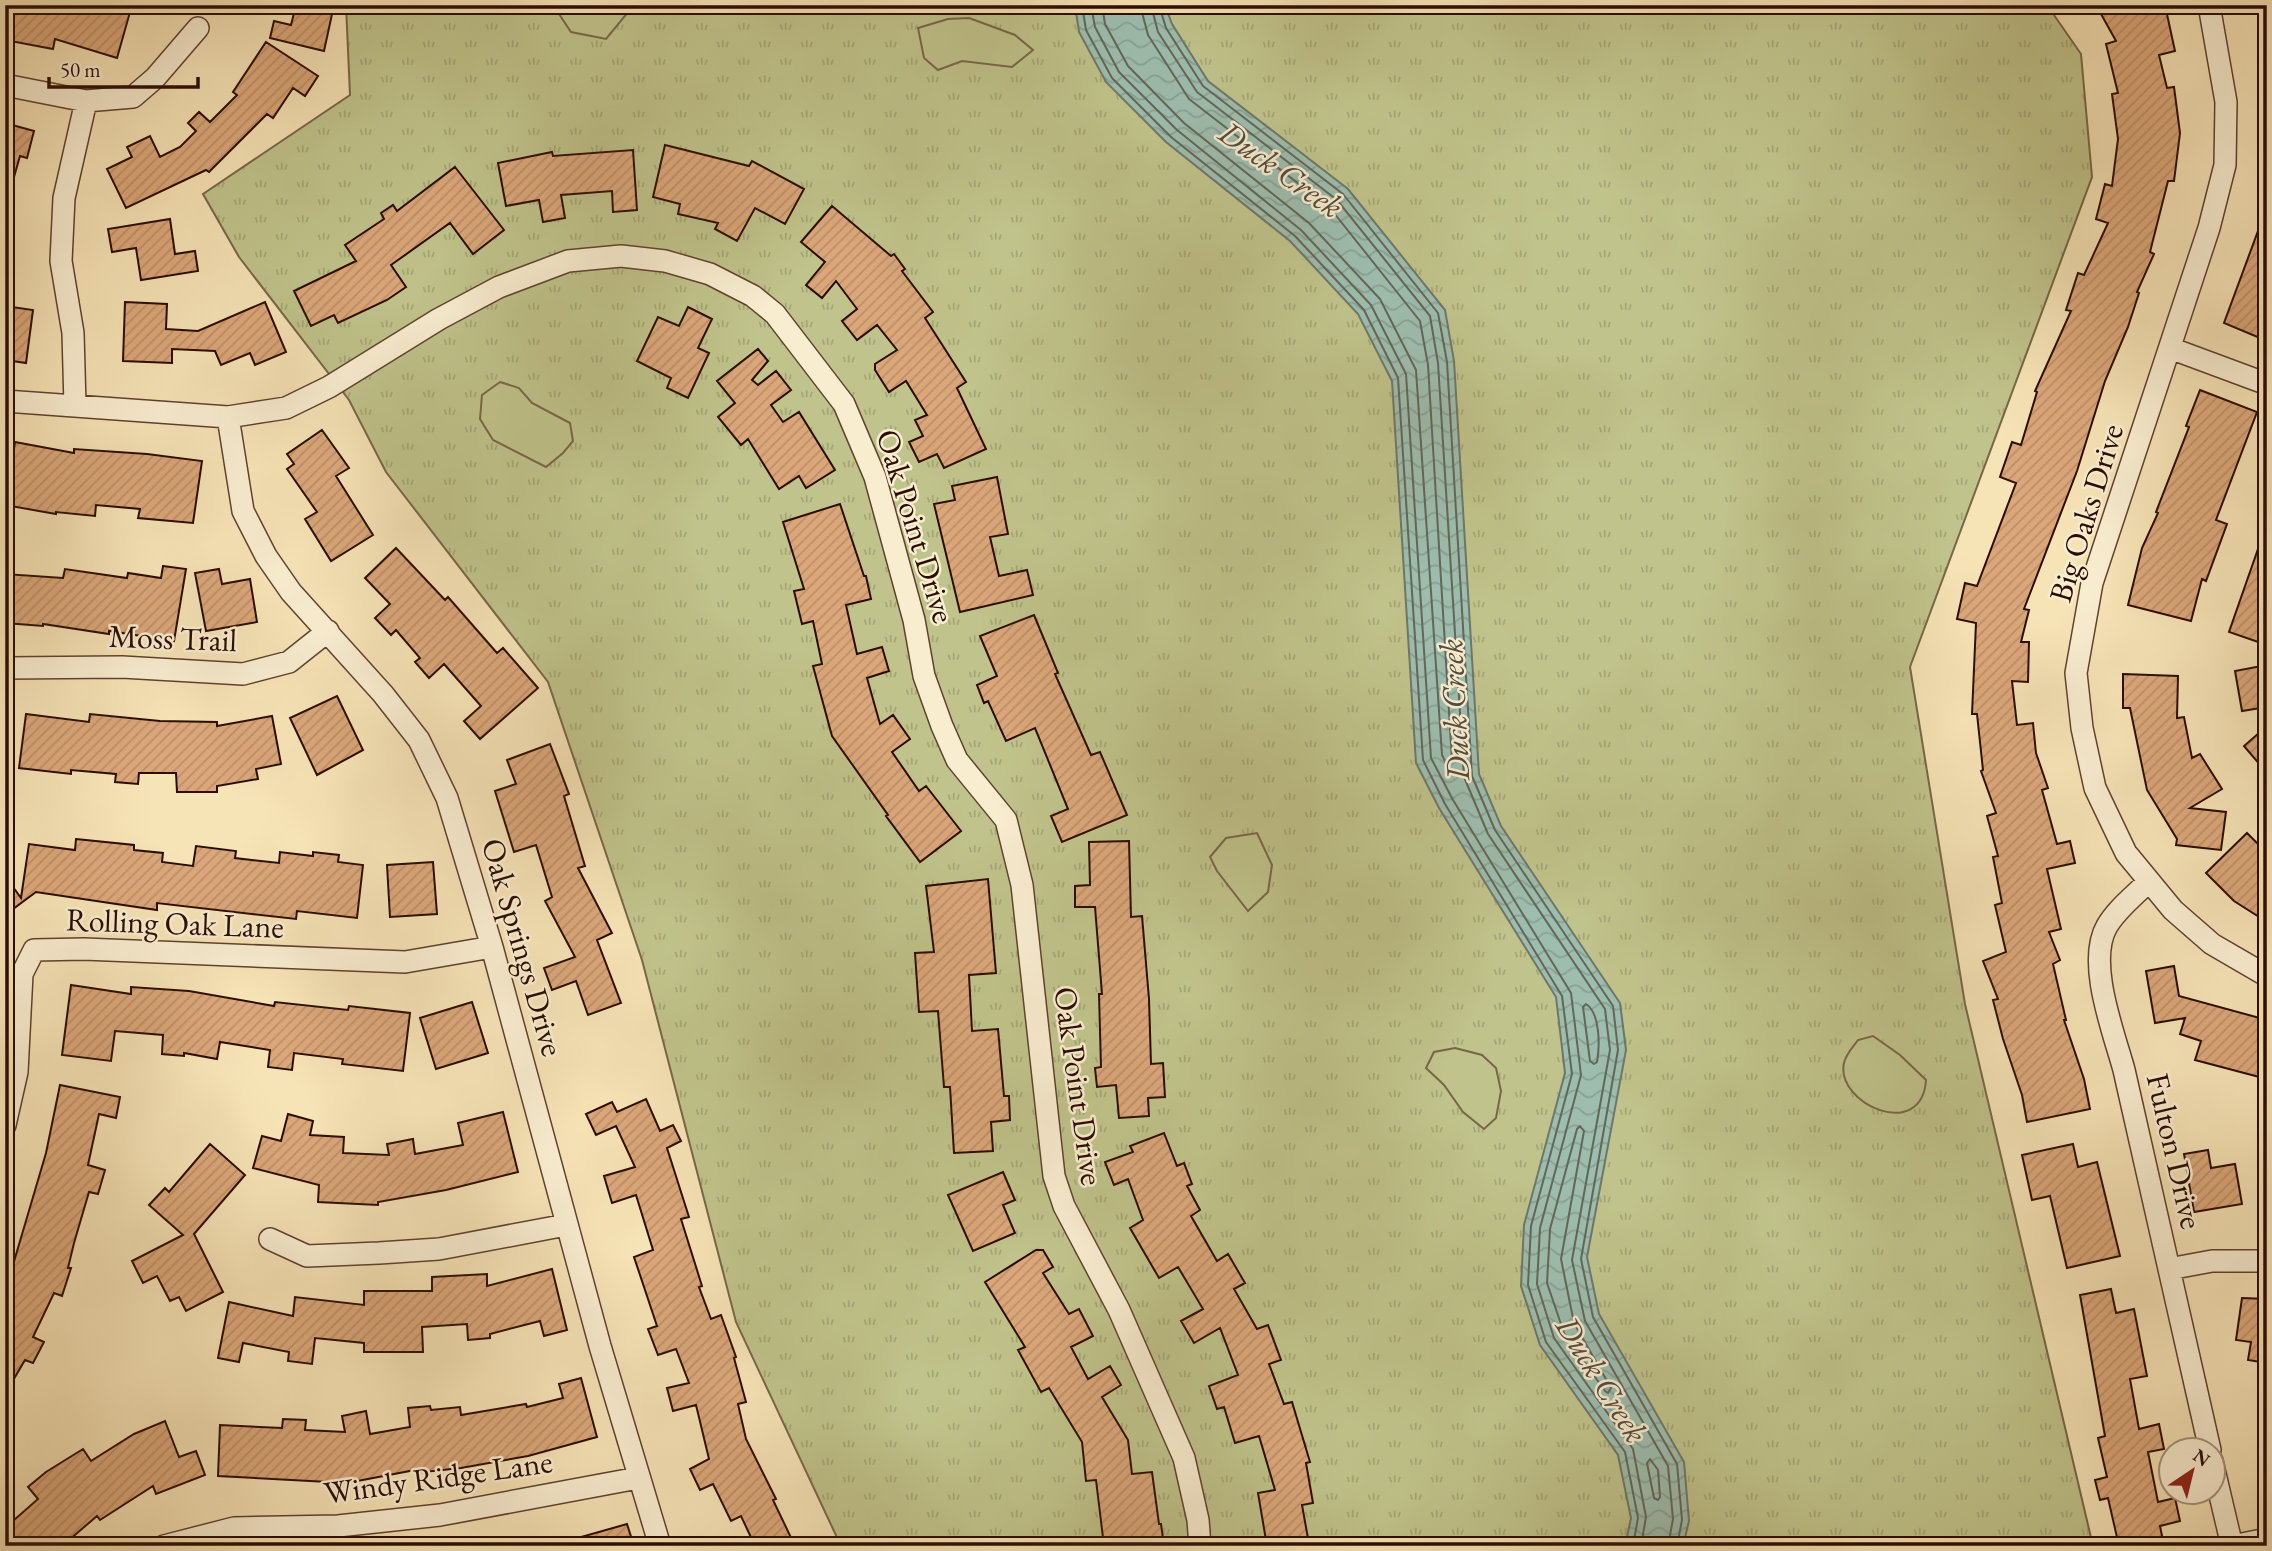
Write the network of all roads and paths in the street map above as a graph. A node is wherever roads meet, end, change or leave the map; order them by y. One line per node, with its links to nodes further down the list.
1 (2209, 5): 5 (street, Big Oaks Drive)
2 (198, 28): 4 (street)
3 (5, 85): 4 (street)
4 (86, 101): 8 (street)
5 (2170, 348): 6 (street); 12 (street, Big Oaks Drive)
6 (2267, 384)
7 (5, 401): 8 (street, Oak Point Drive)
8 (75, 405): 9 (street, Oak Point Drive)
9 (228, 416): 10 (street, Oak Springs Drive); 26 (street, Oak Point Drive)
10 (328, 631): 11 (street, Moss Trail); 13 (street, Oak Springs Drive)
11 (5, 668)
12 (2148, 882): 14 (street, Big Oaks Drive); 19 (street, Fulton Drive)
13 (492, 947): 15 (street, Rolling Oak Lane); 16 (street, Oak Springs Drive)
14 (2267, 976)
15 (5, 1125)
16 (566, 1225): 17 (street); 21 (street, Oak Springs Drive)
17 (270, 1239)
18 (2267, 1261): 19 (street)
19 (2169, 1269): 20 (street, Fulton Drive)
20 (2207, 1436)
21 (638, 1478): 24 (street, Windy Ridge Lane); 25 (street, Oak Springs Drive)
22 (2223, 1506): 27 (street)
23 (2267, 1539): 27 (street)
24 (164, 1546)
25 (660, 1546)
26 (1200, 1546)
27 (2232, 1546)

